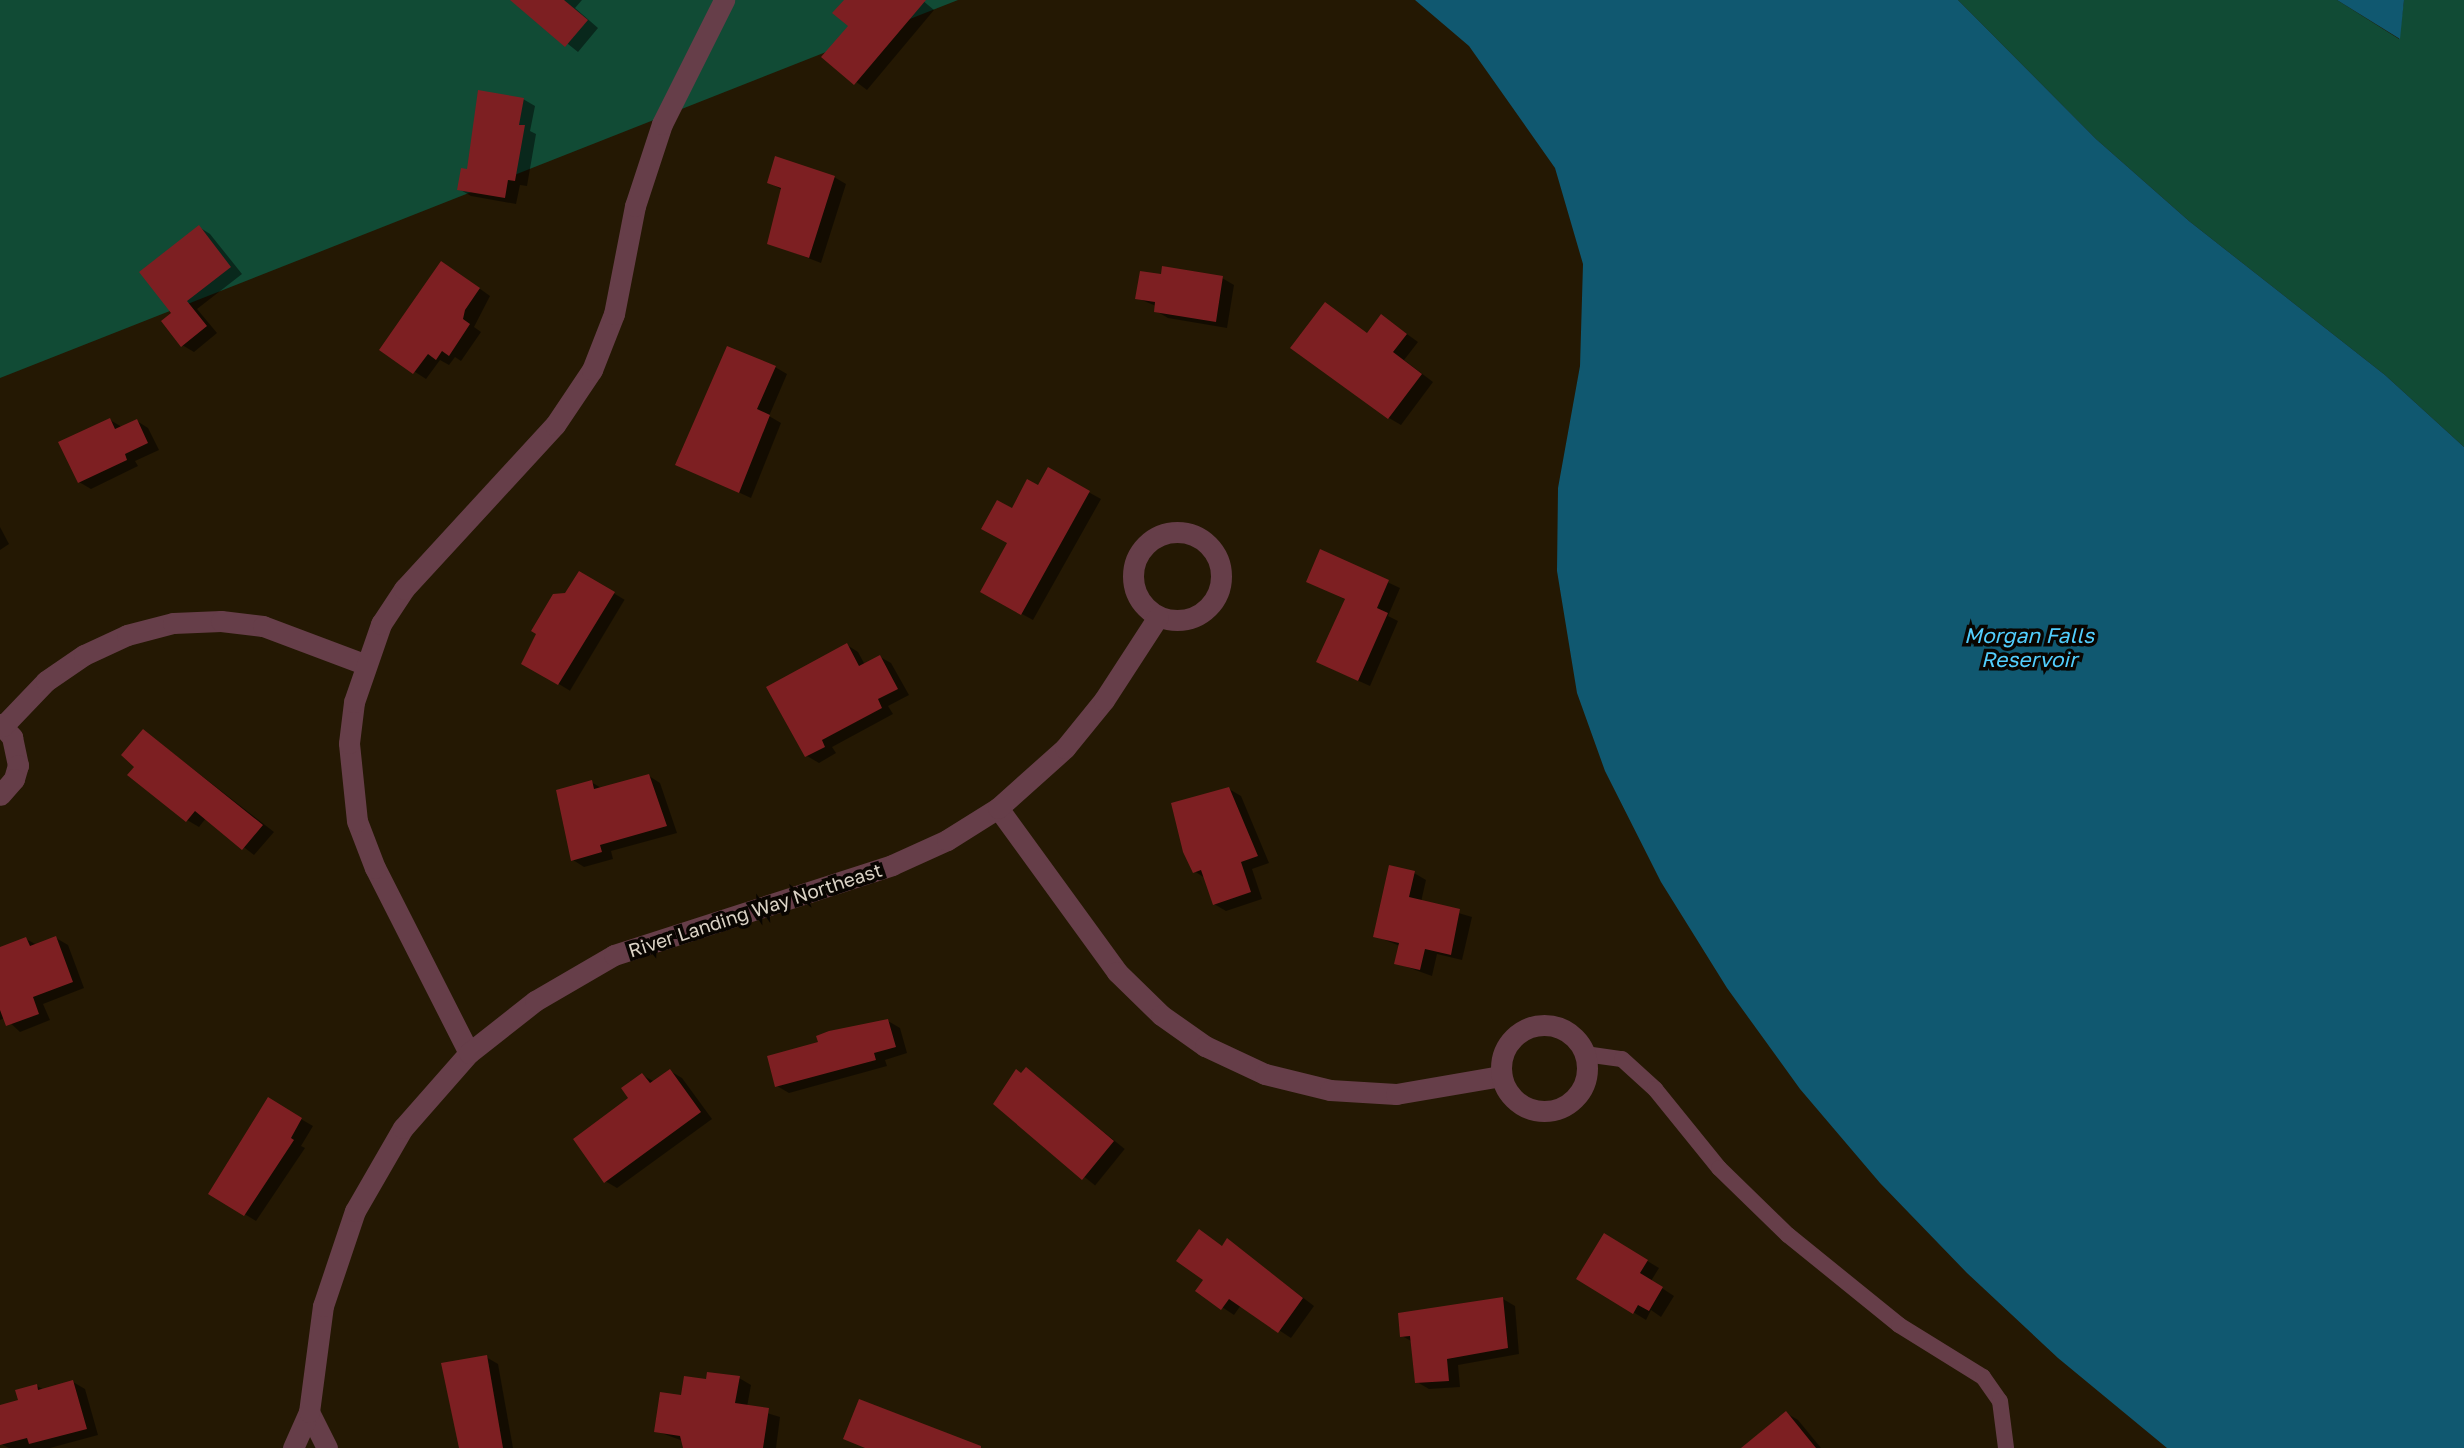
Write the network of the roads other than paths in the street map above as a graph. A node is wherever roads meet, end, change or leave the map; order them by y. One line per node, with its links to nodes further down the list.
1 (724, 0): 3 (street)
2 (1158, 617): 2 (street); 6 (street, River Landing Way Northeast)
3 (364, 664): 4 (street); 7 (street)
4 (2, 725): 5 (street)
5 (0, 795)
6 (998, 808): 7 (street, River Landing Way Northeast); 9 (street)
7 (469, 1053): 10 (street, River Landing Way Northeast)
8 (1585, 1054): 9 (street); 9 (street); 13 (lane)
9 (1501, 1076)
10 (309, 1412): 11 (street, River Landing Way Northeast); 12 (street)
11 (293, 1448)
12 (327, 1448)
13 (2006, 1448)

